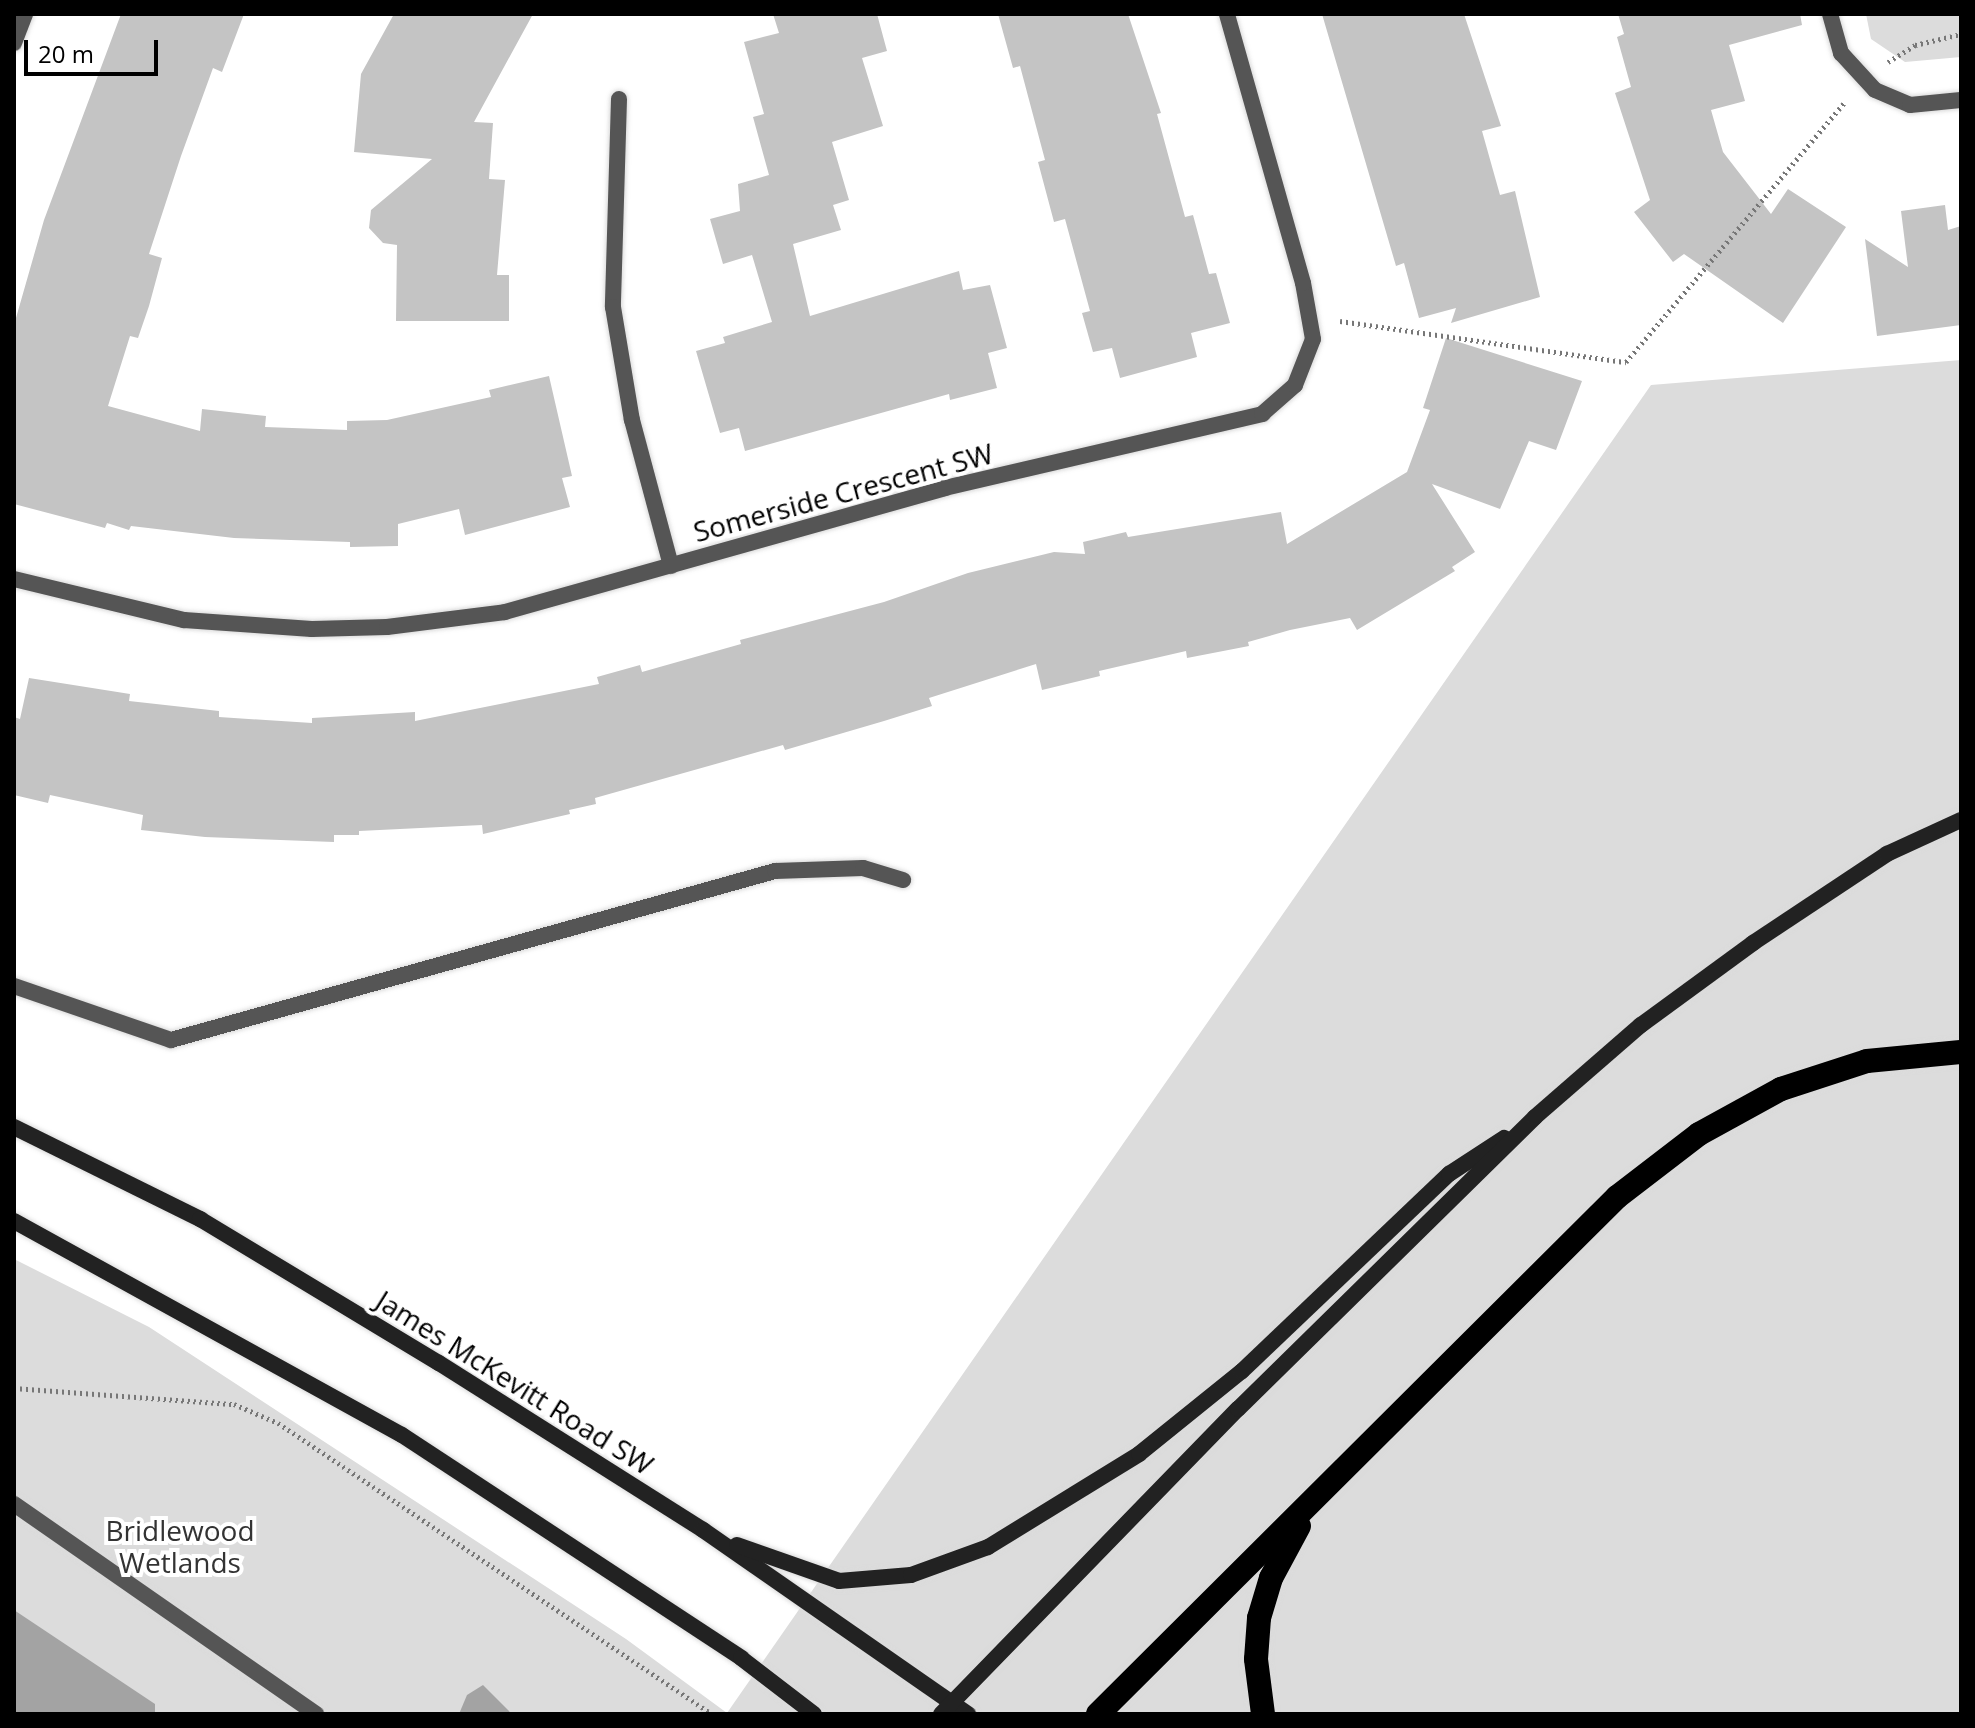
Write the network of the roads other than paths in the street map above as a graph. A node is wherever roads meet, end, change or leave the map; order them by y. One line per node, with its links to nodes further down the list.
1 (25, 14): 4 (street)
2 (1227, 14): 7 (street, Somerside Crescent SW)
3 (1830, 14): 6 (street)
4 (14, 43)
5 (619, 99): 7 (street)
6 (1961, 100)
7 (671, 566): 8 (street, Somerside Crescent SW)
8 (14, 579)
9 (1961, 820): 13 (main road)
10 (903, 880): 11 (street)
11 (14, 986)
12 (1961, 1052): 17 (highway)
13 (1535, 1117): 18 (main road); 19 (main road)
14 (14, 1127): 18 (main road, James McKevitt Road SW)
15 (14, 1221): 21 (main road)
16 (14, 1504): 20 (street)
17 (1311, 1504): 23 (highway); 24 (highway)
18 (703, 1530): 19 (main road, James McKevitt Road SW)
19 (947, 1708): 22 (main road, James McKevitt Road SW)
20 (316, 1714)
21 (814, 1714)
22 (968, 1714)
23 (1098, 1714)
24 (1263, 1714)

